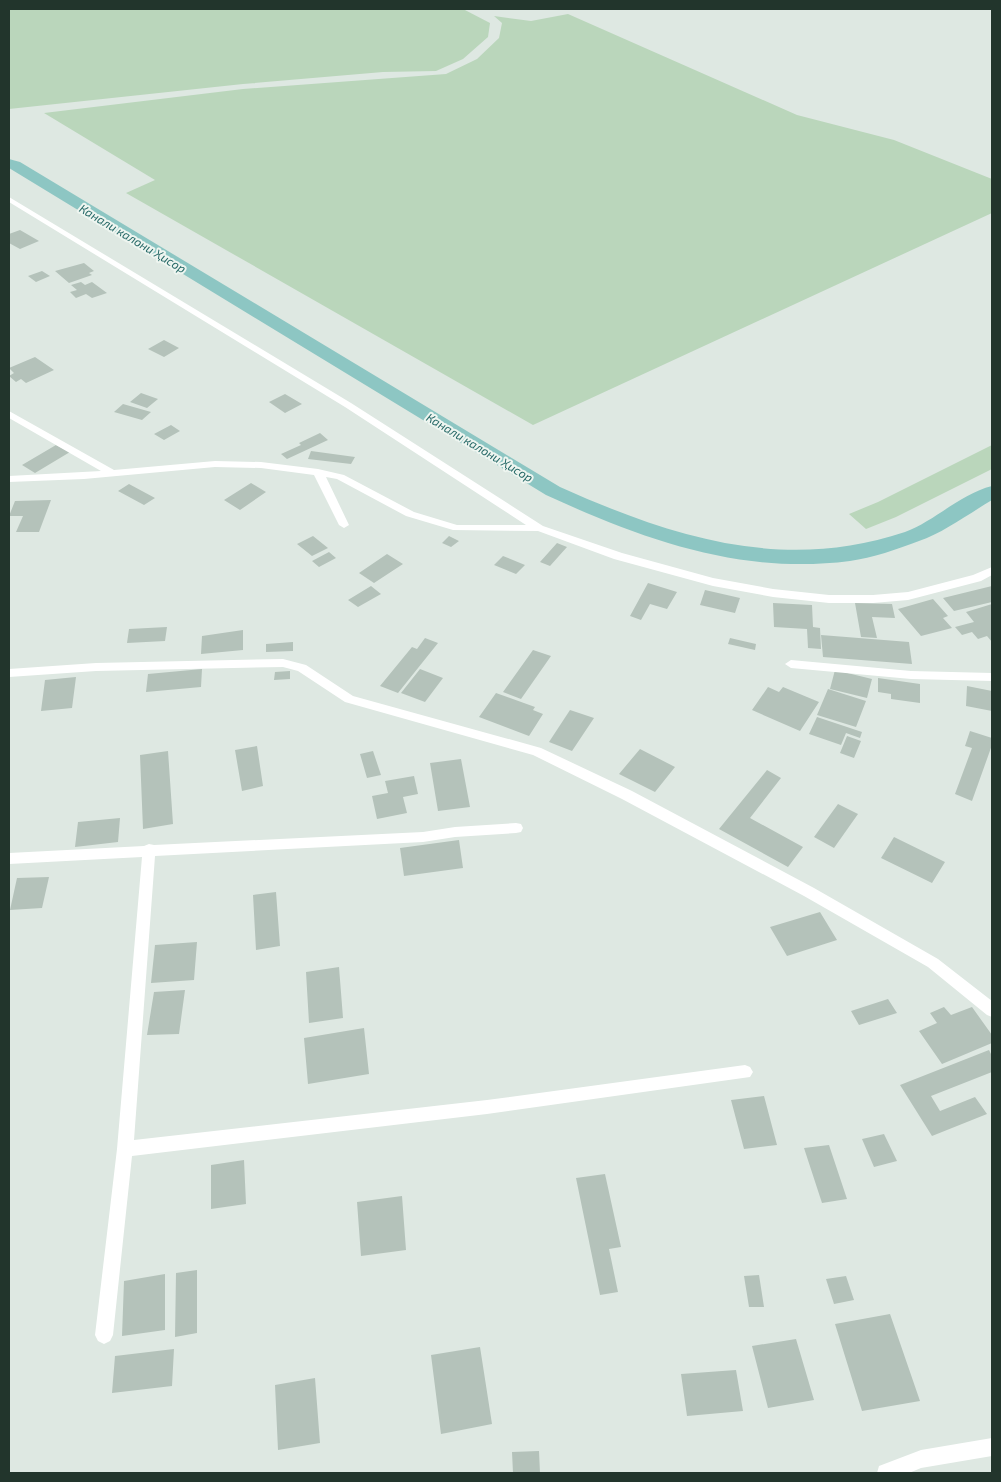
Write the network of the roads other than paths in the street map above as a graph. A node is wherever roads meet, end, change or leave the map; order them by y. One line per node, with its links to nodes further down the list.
1 (9, 199): 7 (lane)
2 (9, 414): 4 (lane)
3 (318, 472): 4 (lane); 6 (lane); 7 (lane)
4 (111, 473): 5 (lane)
5 (9, 479)
6 (344, 525)
7 (539, 528): 8 (lane)
8 (992, 571)
9 (791, 664): 11 (lane)
10 (9, 673): 15 (lane)
11 (992, 677)
12 (516, 828): 13 (lane)
13 (149, 850): 14 (lane); 17 (lane)
14 (9, 858)
15 (992, 1010)
16 (745, 1072): 17 (lane)
17 (126, 1149): 18 (lane)
18 (104, 1334)
19 (992, 1447): 20 (lane)
20 (886, 1473)

